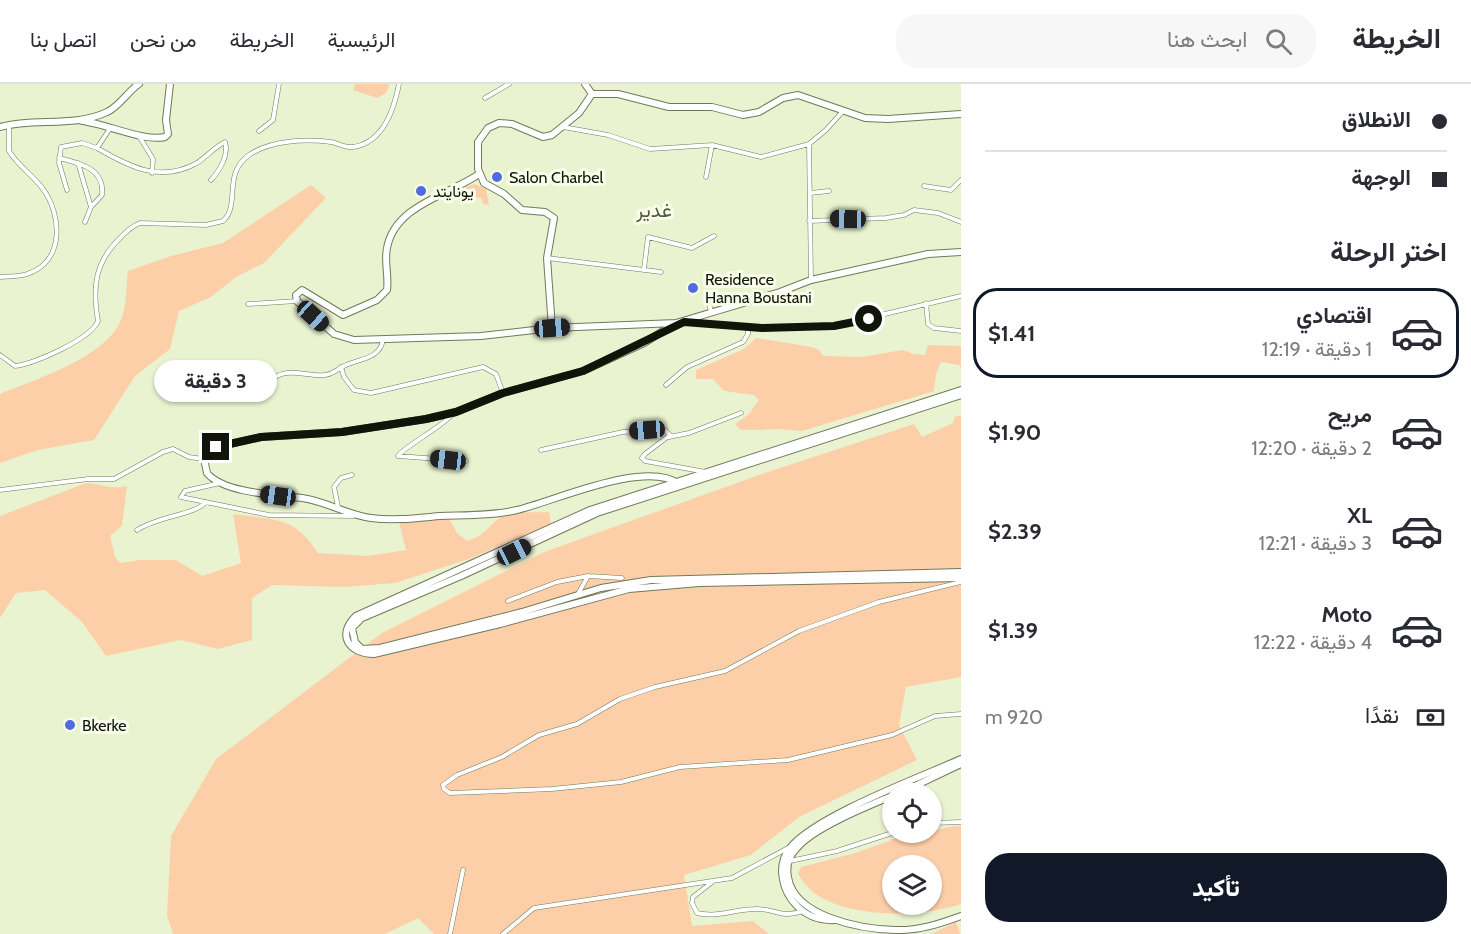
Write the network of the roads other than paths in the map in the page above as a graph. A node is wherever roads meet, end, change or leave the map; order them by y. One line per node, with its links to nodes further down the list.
1 (139, 84): 11 (main road)
2 (170, 84): 17 (main road)
3 (279, 84): 16 (street)
4 (399, 84): 55 (street)
5 (509, 84): 8 (street)
6 (585, 84): 7 (main road)
7 (592, 94): 9 (main road); 15 (main road)
8 (485, 98)
9 (843, 111): 10 (main road); 18 (street)
10 (961, 114)
11 (79, 121): 12 (main road); 13 (main road)
12 (9, 124): 14 (main road); 41 (street)
13 (111, 126): 17 (main road); 20 (street)
14 (0, 127)
15 (563, 127): 19 (street); 24 (main road)
16 (259, 131)
17 (139, 136): 23 (street)
18 (809, 144): 19 (street); 31 (street)
19 (712, 145): 25 (street)
20 (97, 147): 21 (street); 23 (street)
21 (59, 158): 22 (street); 29 (street)
22 (78, 163): 32 (street); 32 (street)
23 (152, 173): 26 (street)
24 (478, 174): 38 (main road); 45 (main road)
25 (706, 177)
26 (211, 180)
27 (961, 180): 28 (street)
28 (924, 186)
29 (67, 190)
30 (829, 191): 31 (street)
31 (810, 193): 33 (street)
32 (91, 207): 34 (street)
33 (809, 221): 35 (street); 42 (street)
34 (85, 222)
35 (961, 222)
36 (714, 236): 39 (street)
37 (961, 252): 42 (main road)
38 (548, 258): 39 (street); 52 (main road)
39 (644, 269): 40 (street)
40 (661, 272)
41 (0, 277)
42 (811, 280): 48 (main road)
43 (716, 295): 48 (street)
44 (961, 296): 46 (street)
45 (297, 301): 47 (street); 54 (main road)
46 (926, 303): 51 (street); 53 (street)
47 (248, 304)
48 (712, 313): 49 (main road)
49 (686, 321): 50 (main road); 51 (street)
50 (676, 323): 52 (main road); 60 (main road)
51 (748, 326): 57 (street)
52 (552, 328): 54 (main road)
53 (961, 331)
54 (383, 340): 56 (street)
55 (0, 355)
56 (341, 367): 59 (street); 60 (street)
57 (666, 385)
58 (961, 390): 68 (main road)
59 (242, 392)
60 (503, 393): 62 (main road)
61 (961, 395): 70 (main road)
62 (456, 412): 66 (main road); 67 (street)
63 (741, 413): 64 (street)
64 (668, 437): 65 (street); 68 (street)
65 (542, 450)
66 (204, 459): 72 (main road); 74 (street)
67 (466, 461)
68 (708, 472): 70 (street); 71 (main road)
69 (352, 475): 76 (street)
70 (716, 476): 73 (main road)
71 (677, 482): 73 (main road); 77 (main road); 85 (main road)
72 (220, 483): 75 (street); 76 (main road)
73 (683, 487): 85 (main road)
74 (0, 490)
75 (207, 501): 77 (street); 78 (street)
76 (338, 507): 77 (main road)
77 (359, 515)
78 (137, 530)
79 (961, 572): 83 (main road)
80 (588, 576): 81 (street); 83 (street); 84 (street)
81 (622, 578)
82 (961, 580): 86 (main road); 87 (street)
83 (578, 595): 86 (main road)
84 (508, 601)
85 (354, 620): 86 (main road)
86 (352, 643)
87 (961, 714)
88 (961, 759): 95 (main road)
89 (961, 764): 90 (main road)
90 (921, 783)
91 (882, 801): 96 (main road)
92 (961, 822): 93 (street)
93 (942, 823)
94 (882, 836): 96 (street)
95 (791, 846): 96 (main road); 98 (street)
96 (786, 861): 99 (main road); 101 (main road)
97 (463, 870): 102 (street)
98 (711, 882): 99 (street); 103 (street)
99 (803, 911): 101 (main road)
100 (961, 916): 101 (main road)
101 (835, 920)
102 (450, 934)
103 (503, 934)

